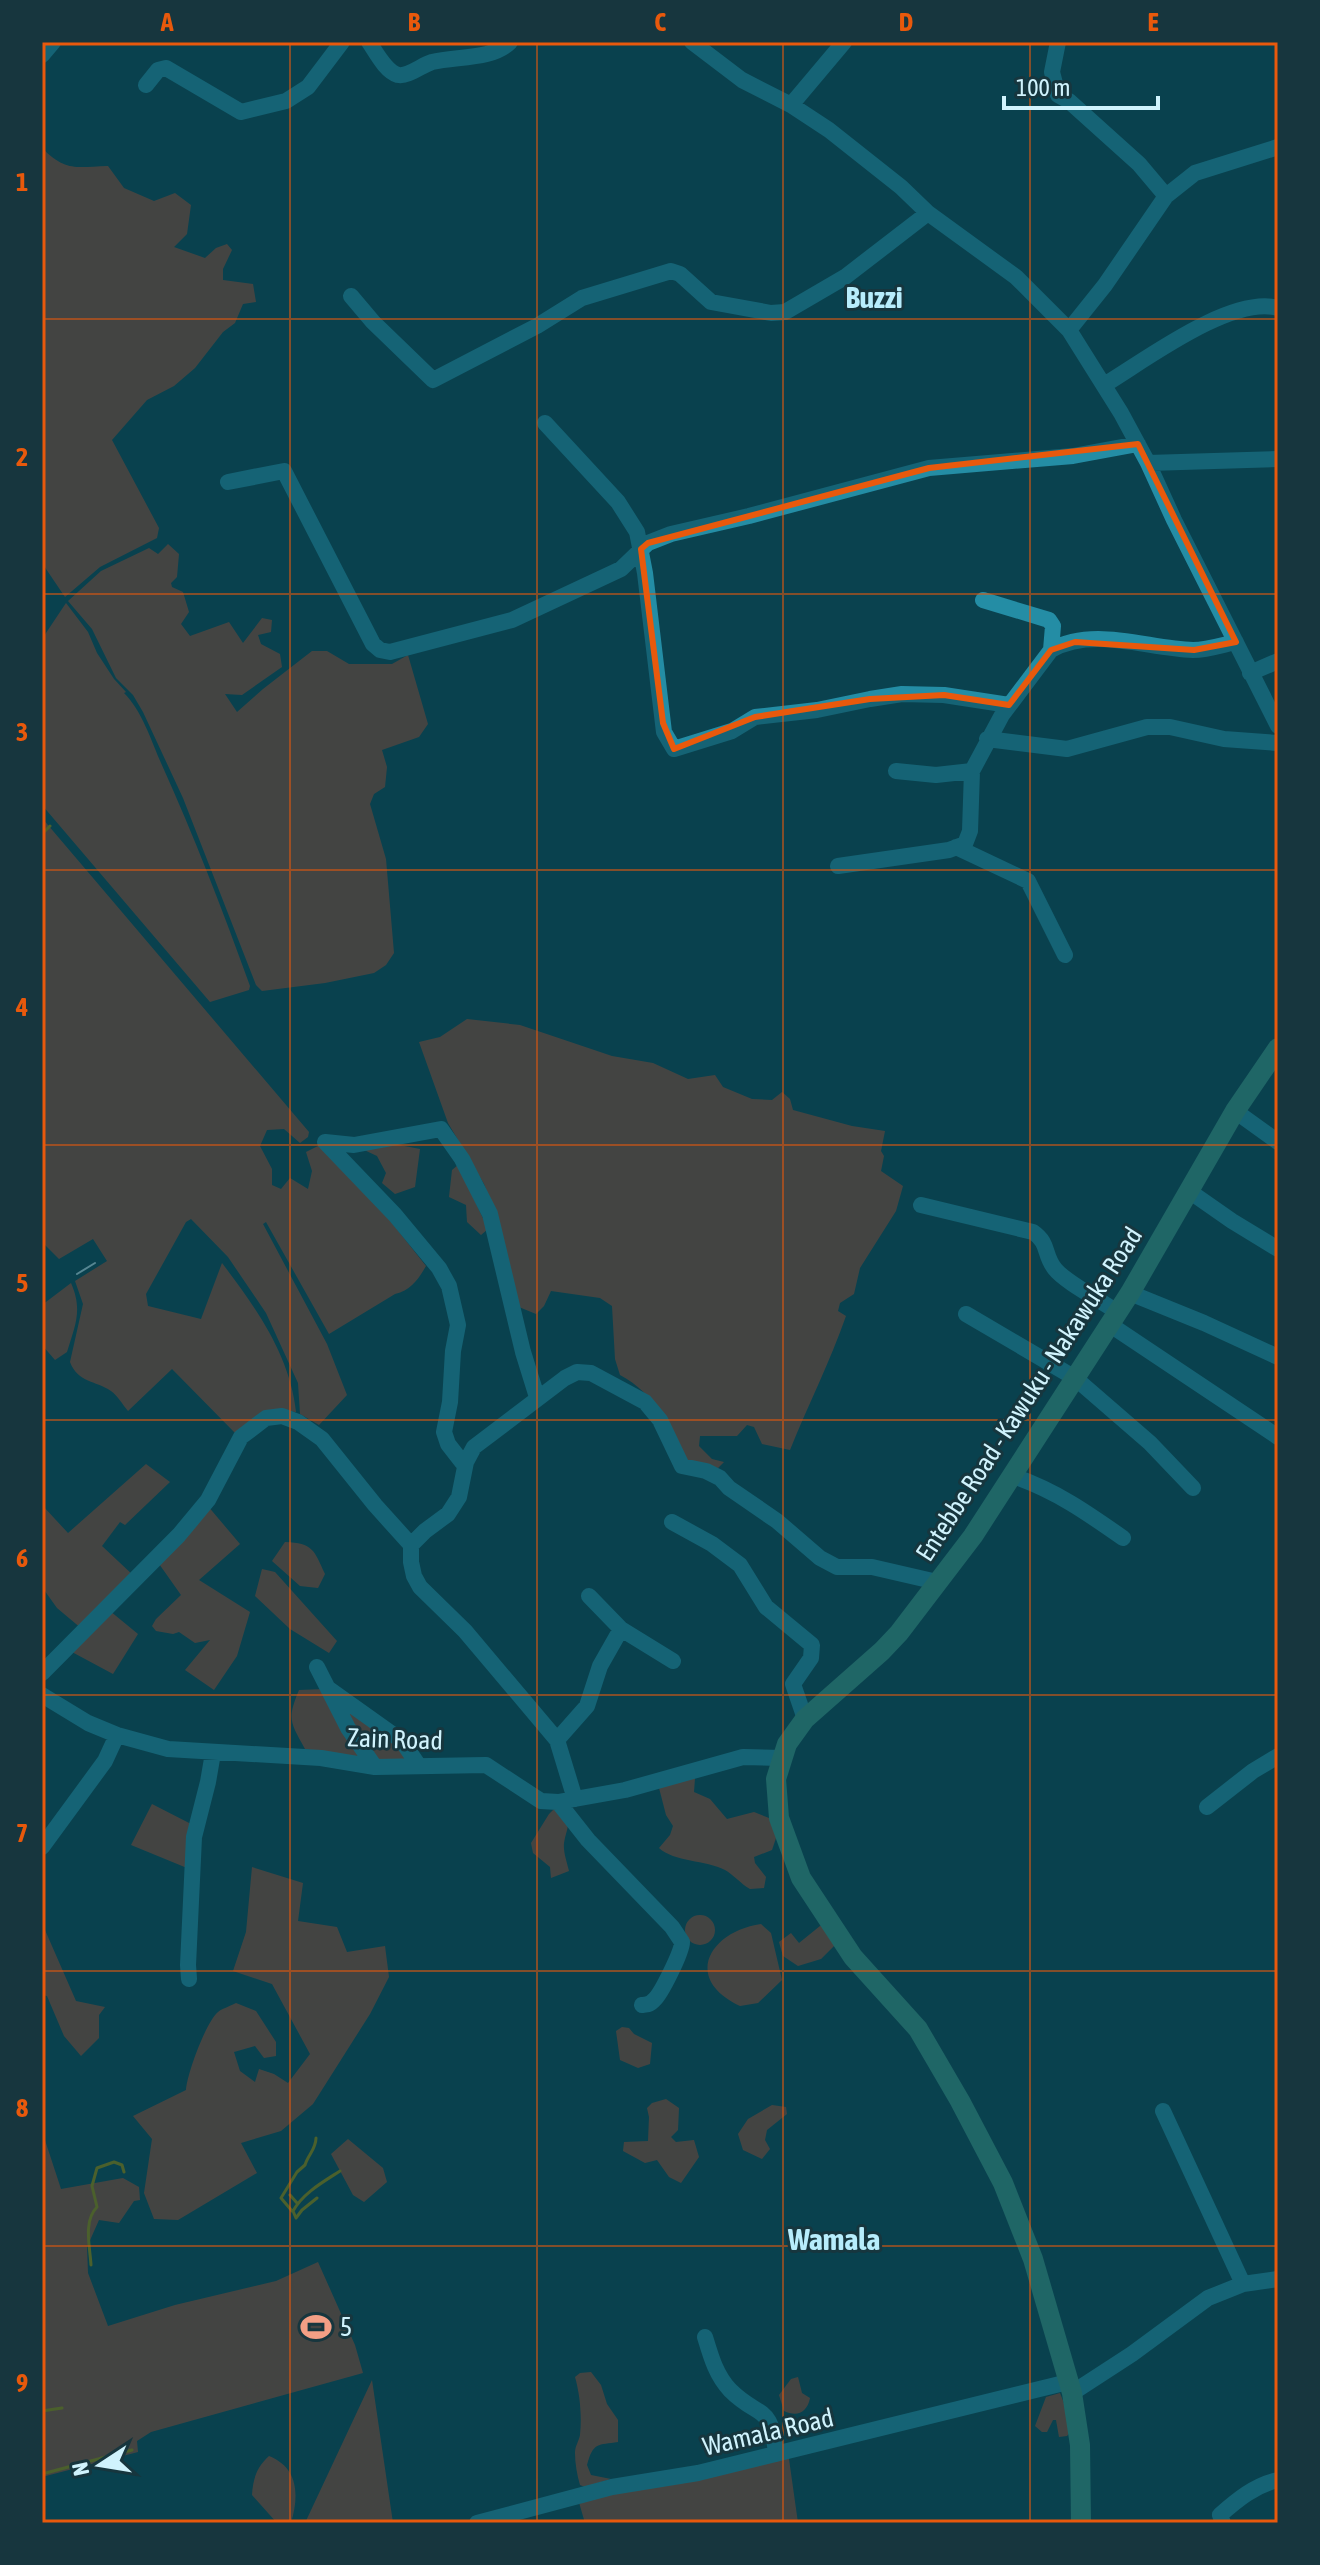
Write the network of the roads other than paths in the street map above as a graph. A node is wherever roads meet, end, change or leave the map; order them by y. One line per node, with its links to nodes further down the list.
1 (53, 42): 8 (street)
2 (342, 42): 9 (street)
3 (369, 42): 4 (street)
4 (510, 42)
5 (692, 42): 10 (street)
6 (844, 42): 10 (street)
7 (1058, 42): 12 (street)
8 (42, 55)
9 (146, 85)
10 (791, 105): 13 (street)
11 (1278, 147): 12 (street)
12 (1166, 196): 16 (street)
13 (928, 213): 14 (street); 16 (street)
14 (351, 296)
15 (1278, 308): 17 (street)
16 (1069, 330): 17 (street)
17 (1104, 385): 19 (street)
18 (545, 423): 23 (street)
19 (1138, 444): 21 (street); 23 (street)
20 (1278, 459): 21 (street)
21 (1148, 463): 25 (street)
22 (228, 482): 23 (street)
23 (641, 549): 29 (street)
24 (983, 600): 26 (street)
25 (1236, 642): 26 (street); 28 (street)
26 (1051, 650): 29 (street)
27 (1278, 661): 28 (street)
28 (1250, 673): 30 (street)
29 (1009, 705): 31 (street)
30 (1278, 726)
31 (987, 739): 32 (street); 34 (street)
32 (1278, 743)
33 (896, 771): 34 (street)
34 (972, 771): 35 (street)
35 (956, 847): 36 (street); 37 (street)
36 (838, 866)
37 (1065, 955)
38 (1278, 1048): 39 (main road, Entebbe Road - Kawuku - Nakawuka Road)
39 (1235, 1111): 40 (street); 41 (main road, Entebbe Road - Kawuku - Nakawuka Road)
40 (1278, 1142)
41 (1189, 1191): 43 (street); 44 (main road, Entebbe Road - Kawuku - Nakawuka Road)
42 (921, 1205): 46 (street)
43 (1278, 1249)
44 (1130, 1293): 46 (main road, Entebbe Road - Kawuku - Nakawuka Road); 47 (street)
45 (966, 1314): 48 (street)
46 (1113, 1318): 48 (main road, Entebbe Road - Kawuku - Nakawuka Road); 50 (street)
47 (1278, 1357)
48 (1075, 1378): 52 (main road, Entebbe Road - Kawuku - Nakawuka Road); 53 (street)
49 (537, 1397): 51 (street); 51 (street); 57 (street)
50 (1278, 1437)
51 (466, 1462): 56 (street)
52 (1013, 1476): 55 (street); 57 (main road, Entebbe Road - Kawuku - Nakawuka Road)
53 (1193, 1488)
54 (672, 1522): 65 (street)
55 (1123, 1538)
56 (411, 1545): 62 (street); 67 (street)
57 (937, 1582): 65 (main road, Entebbe Road - Kawuku - Nakawuka Road)
58 (589, 1596): 59 (street)
59 (621, 1629): 60 (street); 67 (street)
60 (673, 1661)
61 (317, 1667): 63 (street)
62 (42, 1673)
63 (329, 1689): 71 (street); 72 (street)
64 (42, 1695): 66 (street, Zain Road)
65 (805, 1719): 70 (main road, Entebbe Road - Kawuku - Nakawuka Road)
66 (117, 1735): 68 (street, Zain Road); 75 (street)
67 (557, 1740): 73 (street)
68 (213, 1753): 72 (street, Zain Road); 76 (street)
69 (1278, 1756): 74 (street)
70 (781, 1758): 73 (street); 82 (main road, Entebbe Road - Kawuku - Nakawuka Road)
71 (419, 1766): 72 (street, Zain Road); 73 (street, Zain Road)
72 (375, 1767)
73 (567, 1800): 77 (street)
74 (1207, 1807)
75 (42, 1847)
76 (189, 1979)
77 (642, 2005)
78 (1163, 2111): 80 (street)
79 (1278, 2279): 80 (street, Wamala Road)
80 (1243, 2284): 82 (street, Wamala Road)
81 (705, 2337): 83 (street)
82 (1070, 2388): 83 (street, Wamala Road); 86 (main road, Entebbe Road - Kawuku - Nakawuka Road)
83 (776, 2454): 85 (street, Wamala Road)
84 (1278, 2480): 87 (street)
85 (477, 2523)
86 (1081, 2523)
87 (1223, 2523)

